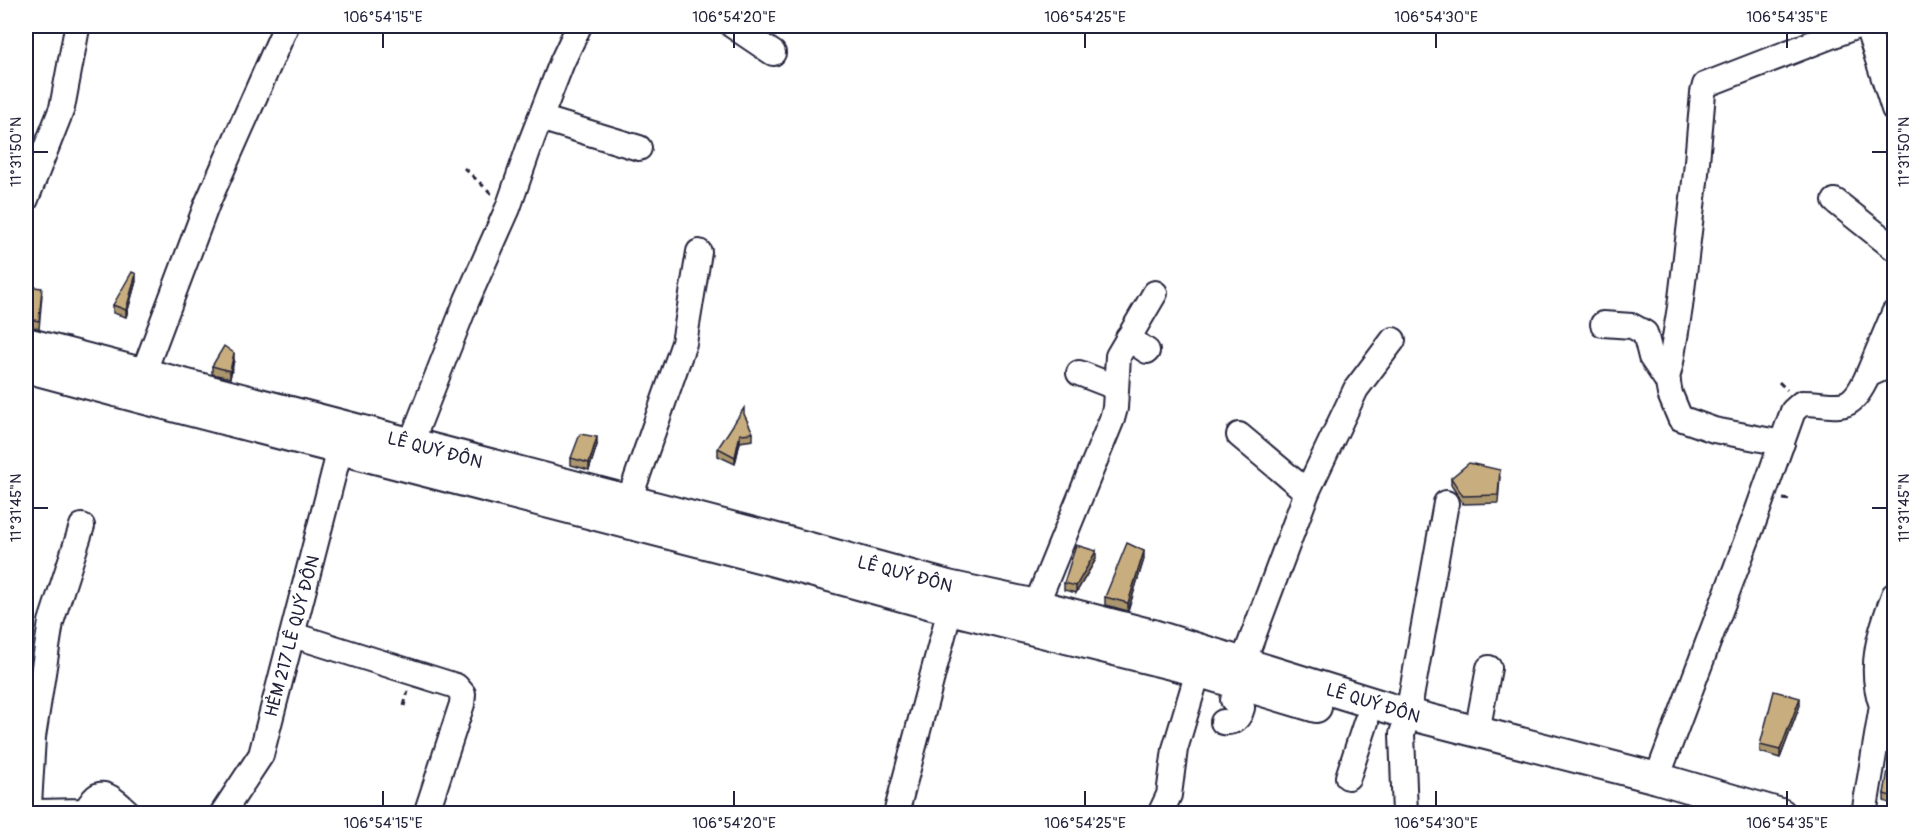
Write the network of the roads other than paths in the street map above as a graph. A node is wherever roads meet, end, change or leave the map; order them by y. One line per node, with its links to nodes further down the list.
1 (286, 26): 25 (street)
2 (579, 26): 9 (street)
3 (733, 26): 7 (street)
4 (1857, 26): 24 (street)
5 (1867, 26): 8 (street)
6 (77, 28): 11 (street)
7 (773, 53)
8 (1894, 109)
9 (540, 118): 10 (street); 28 (street)
10 (639, 148)
11 (26, 199)
12 (1835, 201): 13 (street)
13 (1894, 248)
14 (699, 252): 32 (street)
15 (1155, 293): 26 (street)
16 (1894, 313): 23 (street)
17 (1603, 324): 24 (street)
18 (1393, 340): 31 (street)
19 (26, 343): 25 (main road, LÊ QUÝ ĐÔN)
20 (1894, 363): 23 (street)
21 (26, 367): 25 (main road, LÊ QUÝ ĐÔN)
22 (1079, 373): 26 (street)
23 (1868, 375): 29 (street)
24 (1668, 382): 29 (street)
25 (140, 385): 28 (main road, LÊ QUÝ ĐÔN); 30 (main road, LÊ QUÝ ĐÔN)
26 (1115, 387): 37 (street)
27 (1239, 435): 31 (street)
28 (411, 443): 32 (main road, LÊ QUÝ ĐÔN)
29 (1782, 443): 49 (street)
30 (340, 449): 35 (main road, LÊ QUÝ ĐÔN); 39 (street, HẺM 217 LÊ QUÝ ĐÔN)
31 (1307, 492): 42 (street)
32 (629, 500): 35 (main road, LÊ QUÝ ĐÔN)
33 (1446, 503): 46 (street)
34 (82, 526): 50 (street)
35 (770, 549): 37 (main road, LÊ QUÝ ĐÔN); 38 (main road, LÊ QUÝ ĐÔN)
36 (1894, 595): 43 (street)
37 (1036, 605): 42 (main road, LÊ QUÝ ĐÔN)
38 (950, 609): 41 (main road, LÊ QUÝ ĐÔN); 53 (street)
39 (293, 635): 51 (street, HẺM 217 LÊ QUÝ ĐÔN); 52 (street)
40 (1489, 668): 47 (street)
41 (1198, 672): 42 (main road, LÊ QUÝ ĐÔN); 54 (street)
42 (1242, 674): 44 (street); 45 (main road, LÊ QUÝ ĐÔN); 46 (main road, LÊ QUÝ ĐÔN)
43 (1888, 707): 58 (street)
44 (1223, 722)
45 (1365, 722): 46 (main road, LÊ QUÝ ĐÔN); 48 (street)
46 (1405, 724): 47 (main road, LÊ QUÝ ĐÔN); 55 (street); 56 (main road, LÊ QUÝ ĐÔN)
47 (1477, 732): 49 (main road, LÊ QUÝ ĐÔN)
48 (1348, 777)
49 (1657, 778): 57 (main road, LÊ QUÝ ĐÔN)
50 (130, 813)
51 (222, 813)
52 (426, 813)
53 (896, 813)
54 (1160, 813)
55 (1405, 813)
56 (1707, 813)
57 (1781, 813)
58 (1864, 813)

